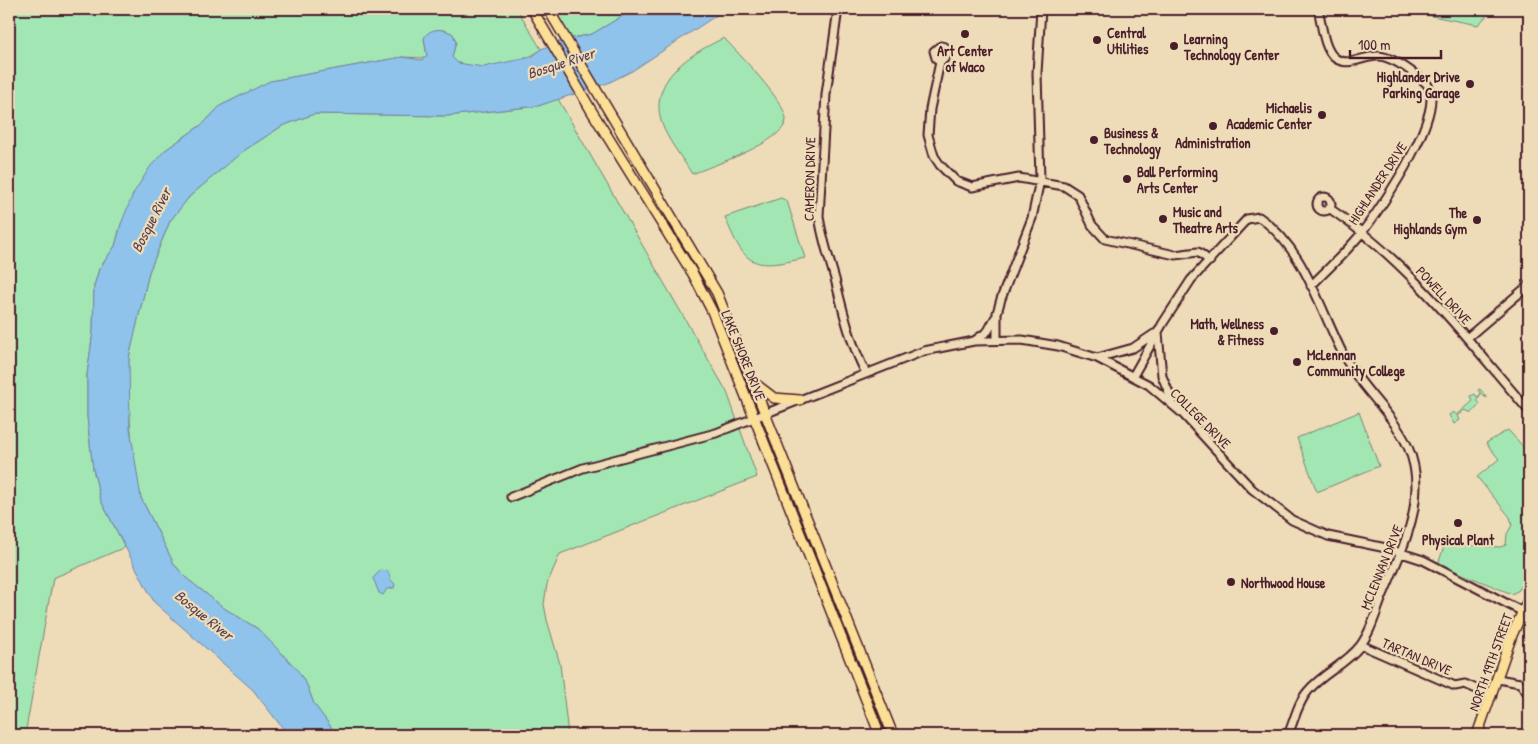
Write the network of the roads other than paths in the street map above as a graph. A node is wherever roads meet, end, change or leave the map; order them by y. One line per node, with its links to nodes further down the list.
1 (532, 9): 26 (main road, LAKE SHORE DRIVE)
2 (838, 9): 19 (street, CAMERON DRIVE)
3 (1041, 9): 7 (street)
4 (1318, 9): 9 (street, HIGHLANDER DRIVE)
5 (550, 12): 21 (main road, LAKE SHORE DRIVE)
6 (940, 62): 7 (street)
7 (1040, 182): 10 (street); 13 (street)
8 (1329, 208): 9 (street, POWELL DRIVE)
9 (1363, 231): 12 (street, HIGHLANDER DRIVE); 15 (street, POWELL DRIVE)
10 (1210, 261): 12 (street, MCLENNAN DRIVE); 14 (street)
11 (1529, 285): 15 (street)
12 (1311, 286): 28 (street, MCLENNAN DRIVE)
13 (997, 313): 16 (street); 17 (street)
14 (1158, 331): 18 (street); 20 (street); 23 (street)
15 (1466, 338): 24 (street, POWELL DRIVE)
16 (997, 339): 17 (street, COLLEGE DRIVE); 18 (street, COLLEGE DRIVE)
17 (974, 341): 19 (street, COLLEGE DRIVE)
18 (1097, 358): 20 (street, COLLEGE DRIVE)
19 (866, 373): 22 (street, COLLEGE DRIVE)
20 (1133, 376): 23 (street, COLLEGE DRIVE)
21 (752, 381): 22 (main road); 25 (main road, LAKE SHORE DRIVE)
22 (800, 400): 25 (street, COLLEGE DRIVE)
23 (1177, 408): 28 (street, COLLEGE DRIVE)
24 (1529, 411)
25 (764, 415): 26 (street, COLLEGE DRIVE); 36 (main road, LAKE SHORE DRIVE)
26 (754, 418): 27 (street, COLLEGE DRIVE); 35 (main road, LAKE SHORE DRIVE)
27 (512, 497)
28 (1401, 552): 30 (street, COLLEGE DRIVE); 31 (street, MCLENNAN DRIVE)
29 (1529, 598): 30 (main road, NORTH 19TH STREET)
30 (1526, 615): 32 (main road, NORTH 19TH STREET)
31 (1361, 645): 34 (street, TARTAN DRIVE); 37 (street, MCLENNAN DRIVE)
32 (1498, 678): 33 (street); 34 (main road, NORTH 19TH STREET)
33 (1529, 695)
34 (1492, 696): 38 (main road, NORTH 19TH STREET)
35 (880, 735)
36 (893, 735)
37 (1288, 735)
38 (1477, 735)

